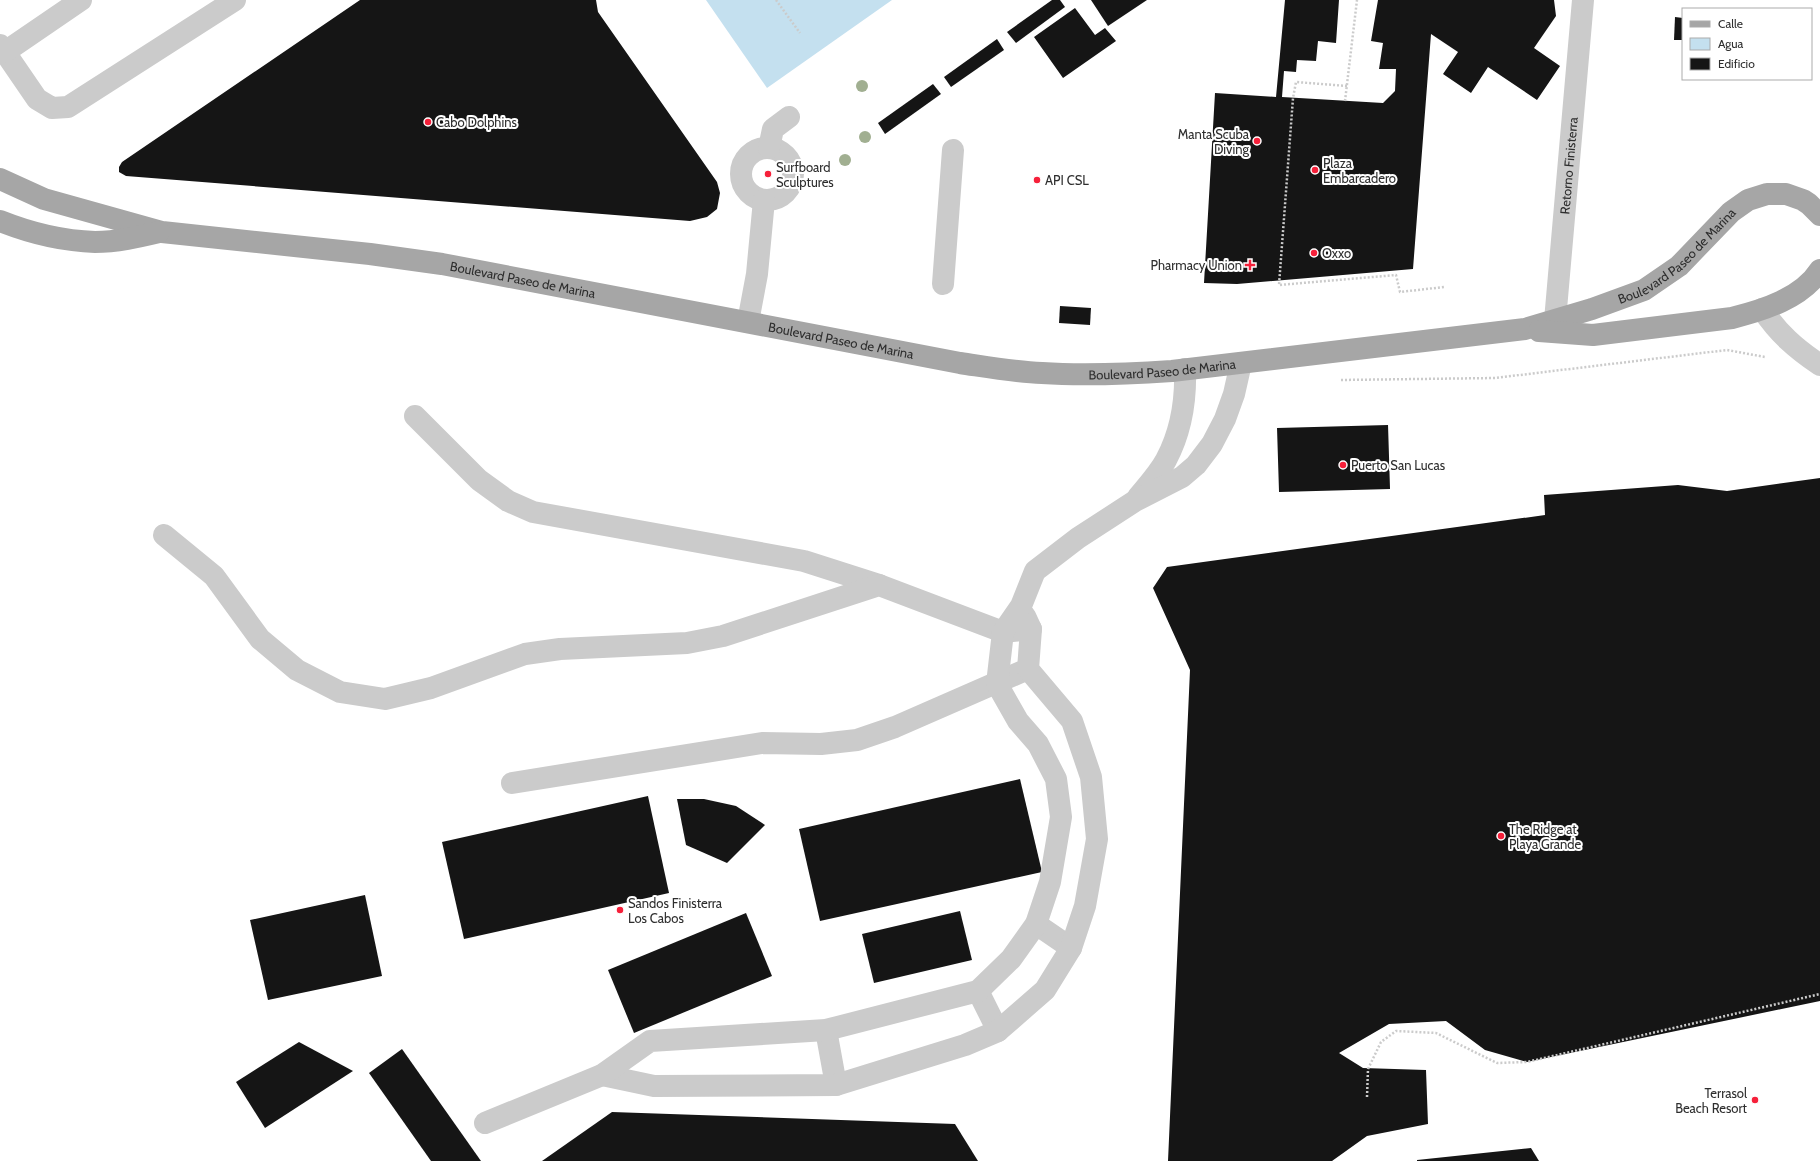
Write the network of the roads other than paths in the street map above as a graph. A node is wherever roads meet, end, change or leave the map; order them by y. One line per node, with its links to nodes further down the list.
1 (81, 0): 4 (street)
2 (235, 0): 4 (street)
3 (1583, 0): 17 (street, Retorno Finisterra)
4 (2, 49)
5 (789, 117): 6 (street)
6 (769, 148): 9 (street); 9 (street)
7 (952, 150): 14 (street)
8 (0, 179): 12 (main road, Boulevard Paseo de Marina)
9 (764, 200): 16 (street)
10 (1820, 215): 17 (main road, Boulevard Paseo de Marina)
11 (0, 221): 12 (main road, Boulevard Paseo de Marina)
12 (162, 232): 16 (main road, Boulevard Paseo de Marina)
13 (1817, 278): 15 (main road, Boulevard Paseo de Marina)
14 (943, 284)
15 (1762, 310): 17 (main road, Boulevard Paseo de Marina); 19 (street)
16 (748, 322): 20 (main road, Boulevard Paseo de Marina)
17 (1555, 326): 18 (main road, Boulevard Paseo de Marina)
18 (1240, 363): 20 (main road, Boulevard Paseo de Marina); 22 (street)
19 (1820, 365)
20 (1185, 369): 22 (street)
21 (414, 416): 24 (street)
22 (1135, 501): 25 (street)
23 (164, 535): 24 (street)
24 (879, 584): 27 (street)
25 (1021, 606): 26 (street); 27 (street)
26 (1031, 629): 27 (street); 28 (street)
27 (1003, 632): 29 (street)
28 (1028, 669): 29 (street); 32 (street)
29 (997, 684): 30 (street); 31 (street)
30 (512, 783)
31 (1036, 924): 32 (street); 33 (street)
32 (1071, 948): 35 (street)
33 (978, 991): 34 (street); 35 (street)
34 (826, 1030): 36 (street); 37 (street)
35 (998, 1032): 37 (street)
36 (602, 1075): 37 (street); 38 (street)
37 (836, 1085)
38 (485, 1123)

